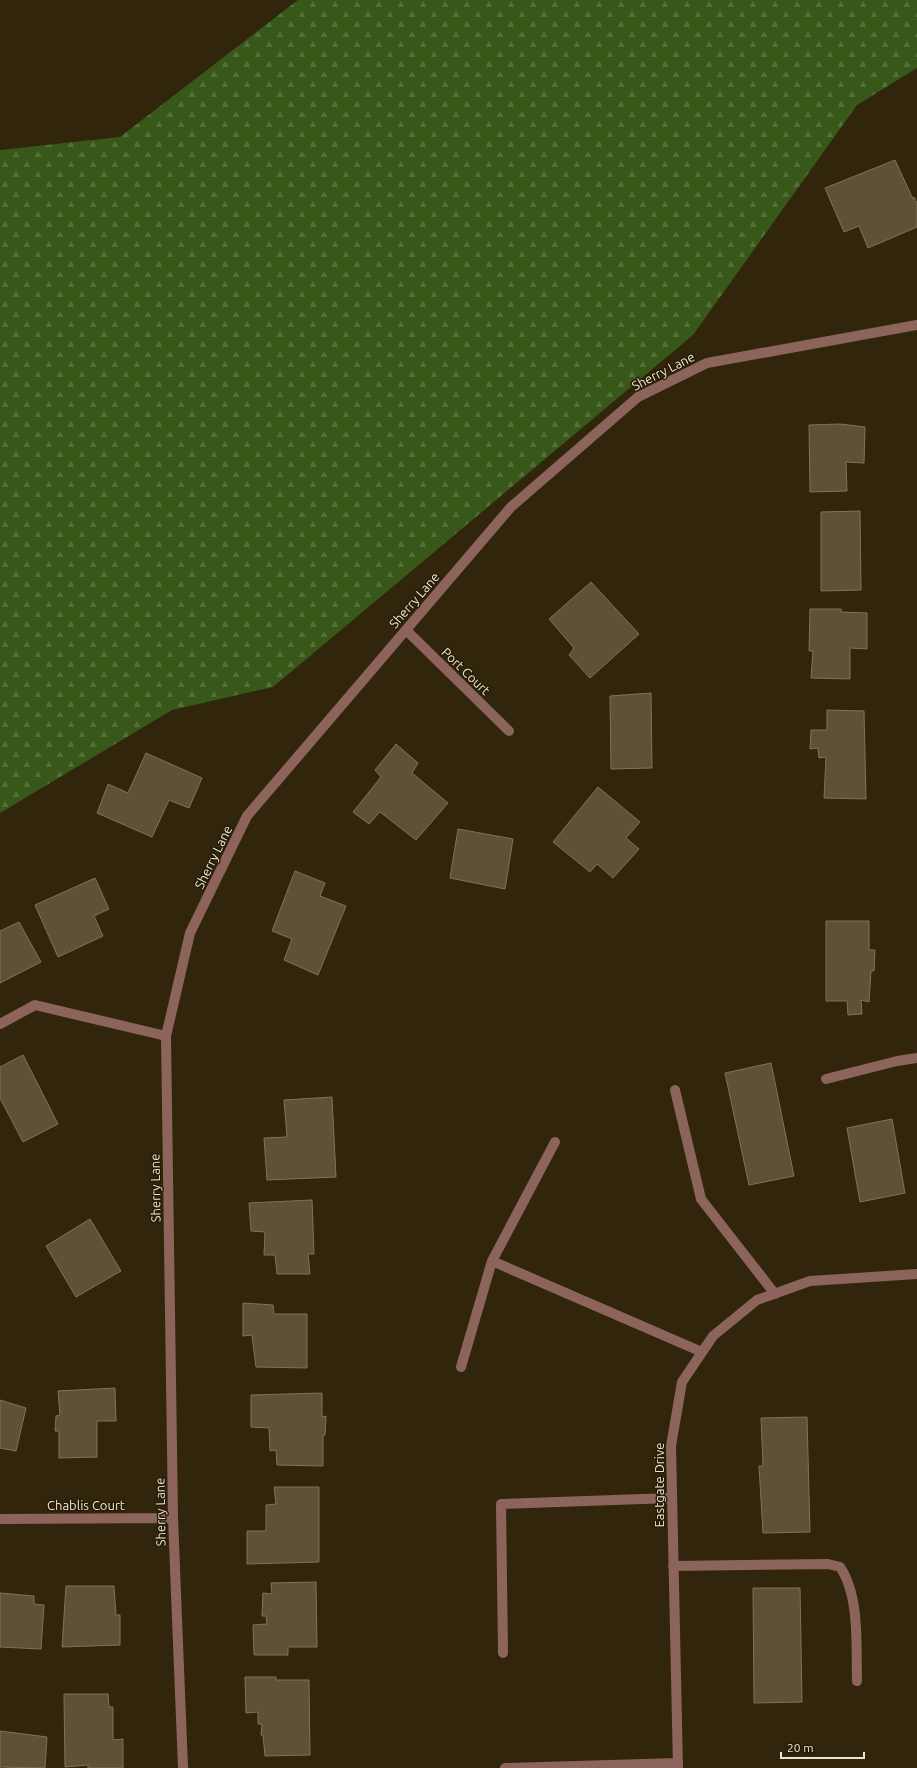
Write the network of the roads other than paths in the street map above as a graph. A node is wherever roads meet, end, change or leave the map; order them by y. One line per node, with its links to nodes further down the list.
1 (917, 325): 2 (street, Sherry Lane)
2 (406, 630): 3 (street, Port Court); 5 (street, Sherry Lane)
3 (509, 730)
4 (0, 1024): 5 (street)
5 (166, 1036): 16 (street, Sherry Lane)
6 (917, 1058): 7 (street)
7 (826, 1079)
8 (675, 1090): 12 (street)
9 (555, 1142): 10 (street)
10 (492, 1261): 13 (street); 14 (street)
11 (917, 1274): 12 (street, Eastgate Drive)
12 (775, 1294): 13 (street, Eastgate Drive)
13 (702, 1352): 15 (street, Eastgate Drive)
14 (462, 1367)
15 (671, 1498): 18 (street, Eastgate Drive); 19 (street)
16 (173, 1518): 17 (street, Chablis Court); 22 (street, Sherry Lane)
17 (0, 1519)
18 (673, 1566): 20 (street); 21 (street, Eastgate Drive)
19 (503, 1653)
20 (857, 1681)
21 (678, 1766): 23 (street)
22 (183, 1768)
23 (505, 1768)

